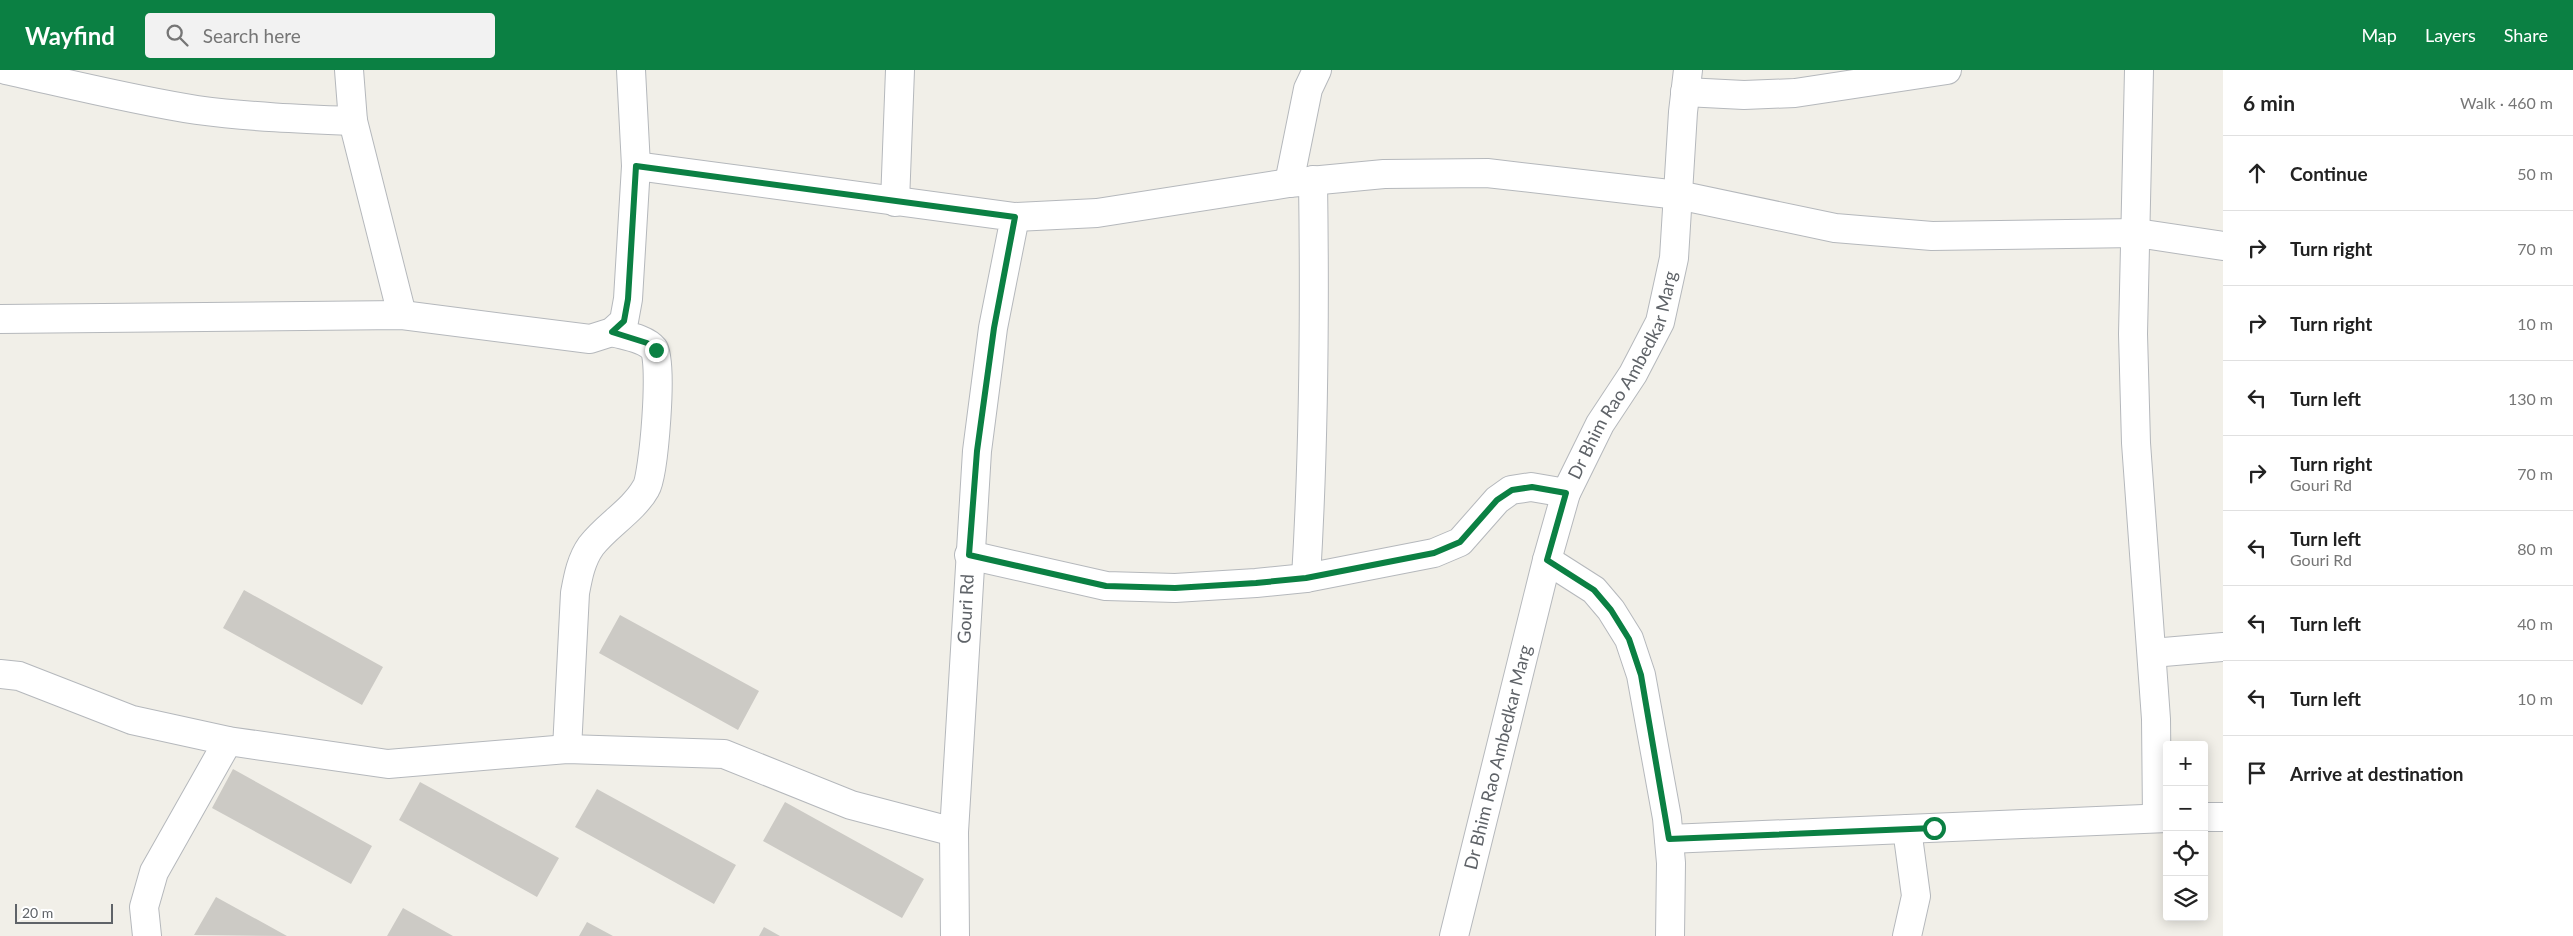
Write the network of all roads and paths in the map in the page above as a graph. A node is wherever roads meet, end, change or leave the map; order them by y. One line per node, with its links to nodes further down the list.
1 (6, 70): 9 (street)
2 (349, 70): 9 (street)
3 (631, 70): 10 (street)
4 (900, 70): 13 (street)
5 (1317, 70): 11 (street)
6 (1947, 70): 8 (street)
7 (2139, 70): 15 (street)
8 (1686, 81): 12 (street, Dr Bhim Rao Ambedkar Marg)
9 (353, 121): 17 (street)
10 (636, 166): 13 (street); 19 (street)
11 (1301, 182): 12 (street); 14 (street); 23 (street)
12 (1678, 196): 15 (street); 20 (street, Dr Bhim Rao Ambedkar Marg)
13 (895, 202): 14 (street)
14 (1015, 217): 21 (street, Gouri Rd)
15 (2137, 233): 16 (street); 25 (street)
16 (2223, 246)
17 (402, 315): 18 (street); 19 (street)
18 (0, 319)
19 (612, 332): 28 (street)
20 (1566, 493): 22 (street, Dr Bhim Rao Ambedkar Marg); 23 (street)
21 (969, 555): 23 (street); 33 (street, Gouri Rd)
22 (1547, 560): 34 (street); 37 (street, Dr Bhim Rao Ambedkar Marg)
23 (1306, 578)
24 (2223, 647): 25 (street)
25 (2152, 653): 30 (street)
26 (0, 674): 27 (street)
27 (228, 741): 28 (street); 35 (street)
28 (567, 749): 33 (street)
29 (2223, 817): 31 (street)
30 (2162, 818): 32 (street)
31 (2208, 818)
32 (1907, 829): 34 (street); 39 (street)
33 (954, 832): 36 (street, Gouri Rd)
34 (1669, 839): 38 (street)
35 (148, 936)
36 (955, 936)
37 (1454, 936)
38 (1670, 936)
39 (1907, 936)

